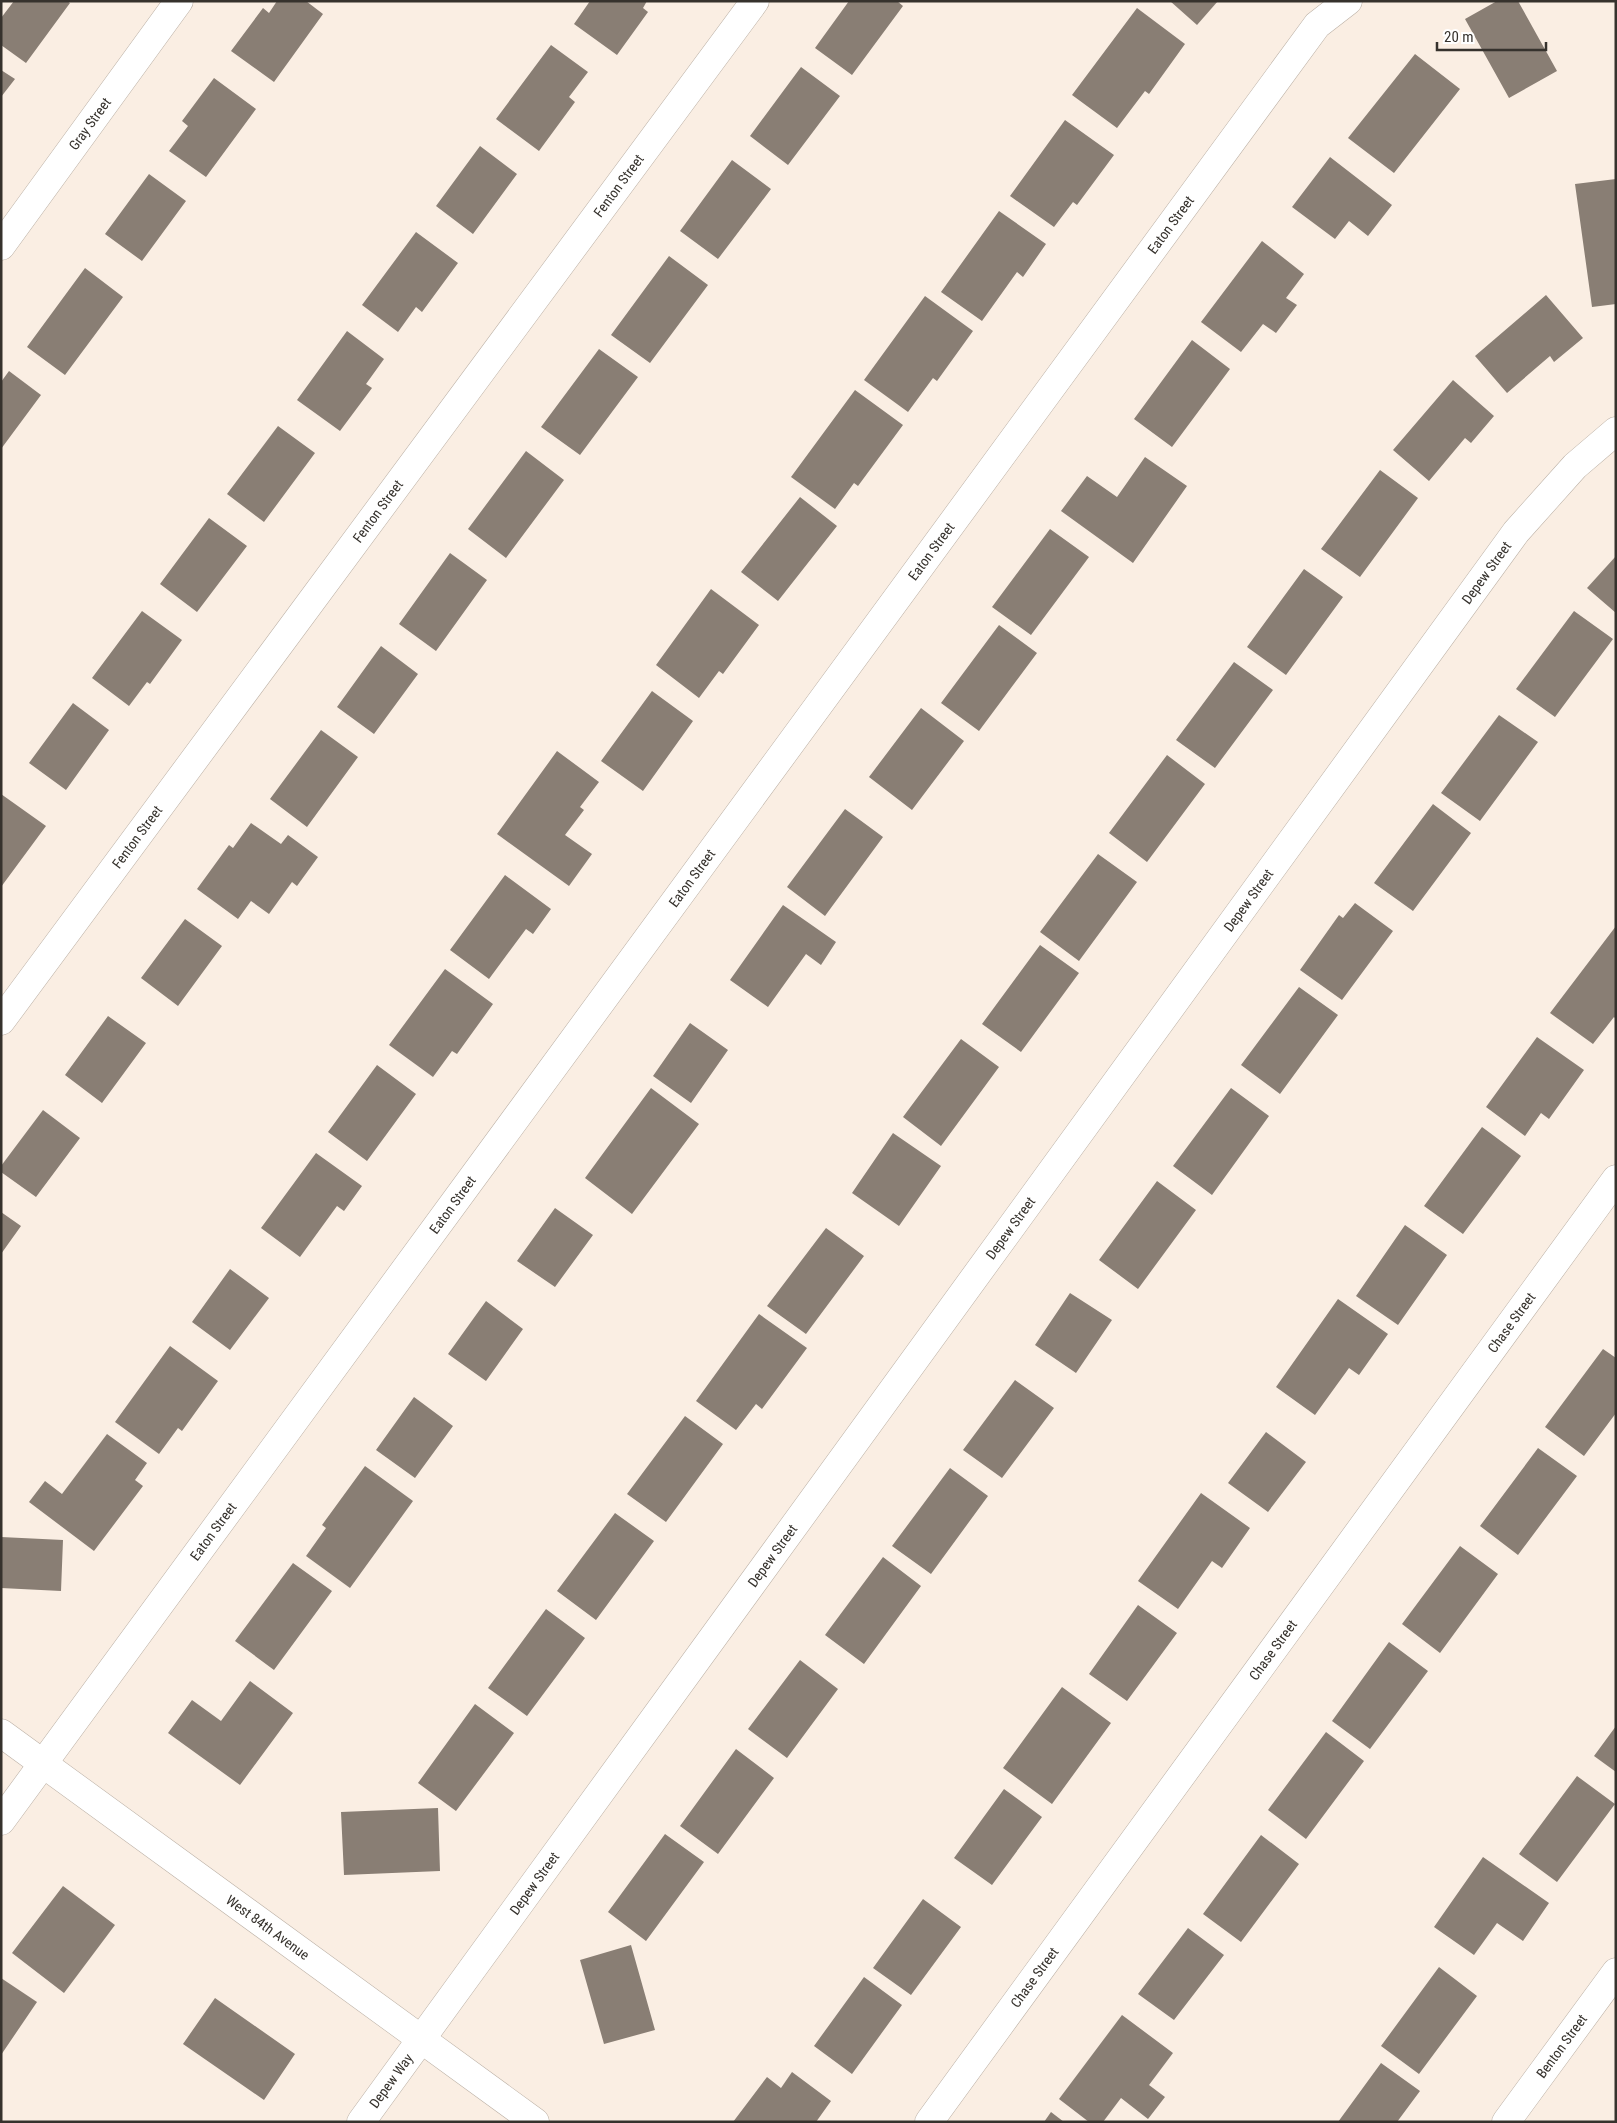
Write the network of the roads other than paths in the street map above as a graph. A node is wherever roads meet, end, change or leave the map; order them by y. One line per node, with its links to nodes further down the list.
1 (179, 1): 4 (street, Gray Street)
2 (755, 1): 6 (street, Fenton Street)
3 (1348, 1): 9 (street, Eaton Street)
4 (1, 246)
5 (1616, 431): 12 (street, Depew Street)
6 (1, 1021)
7 (1616, 1179): 15 (street, Chase Street)
8 (1, 1732): 9 (street, West 84th Avenue)
9 (44, 1764): 10 (street, Eaton Street); 12 (street, West 84th Avenue)
10 (1, 1821)
11 (1616, 1972): 16 (street, Benton Street)
12 (422, 2040): 13 (street, Depew Way); 14 (street, West 84th Avenue)
13 (362, 2122)
14 (535, 2122)
15 (929, 2122)
16 (1506, 2122)

